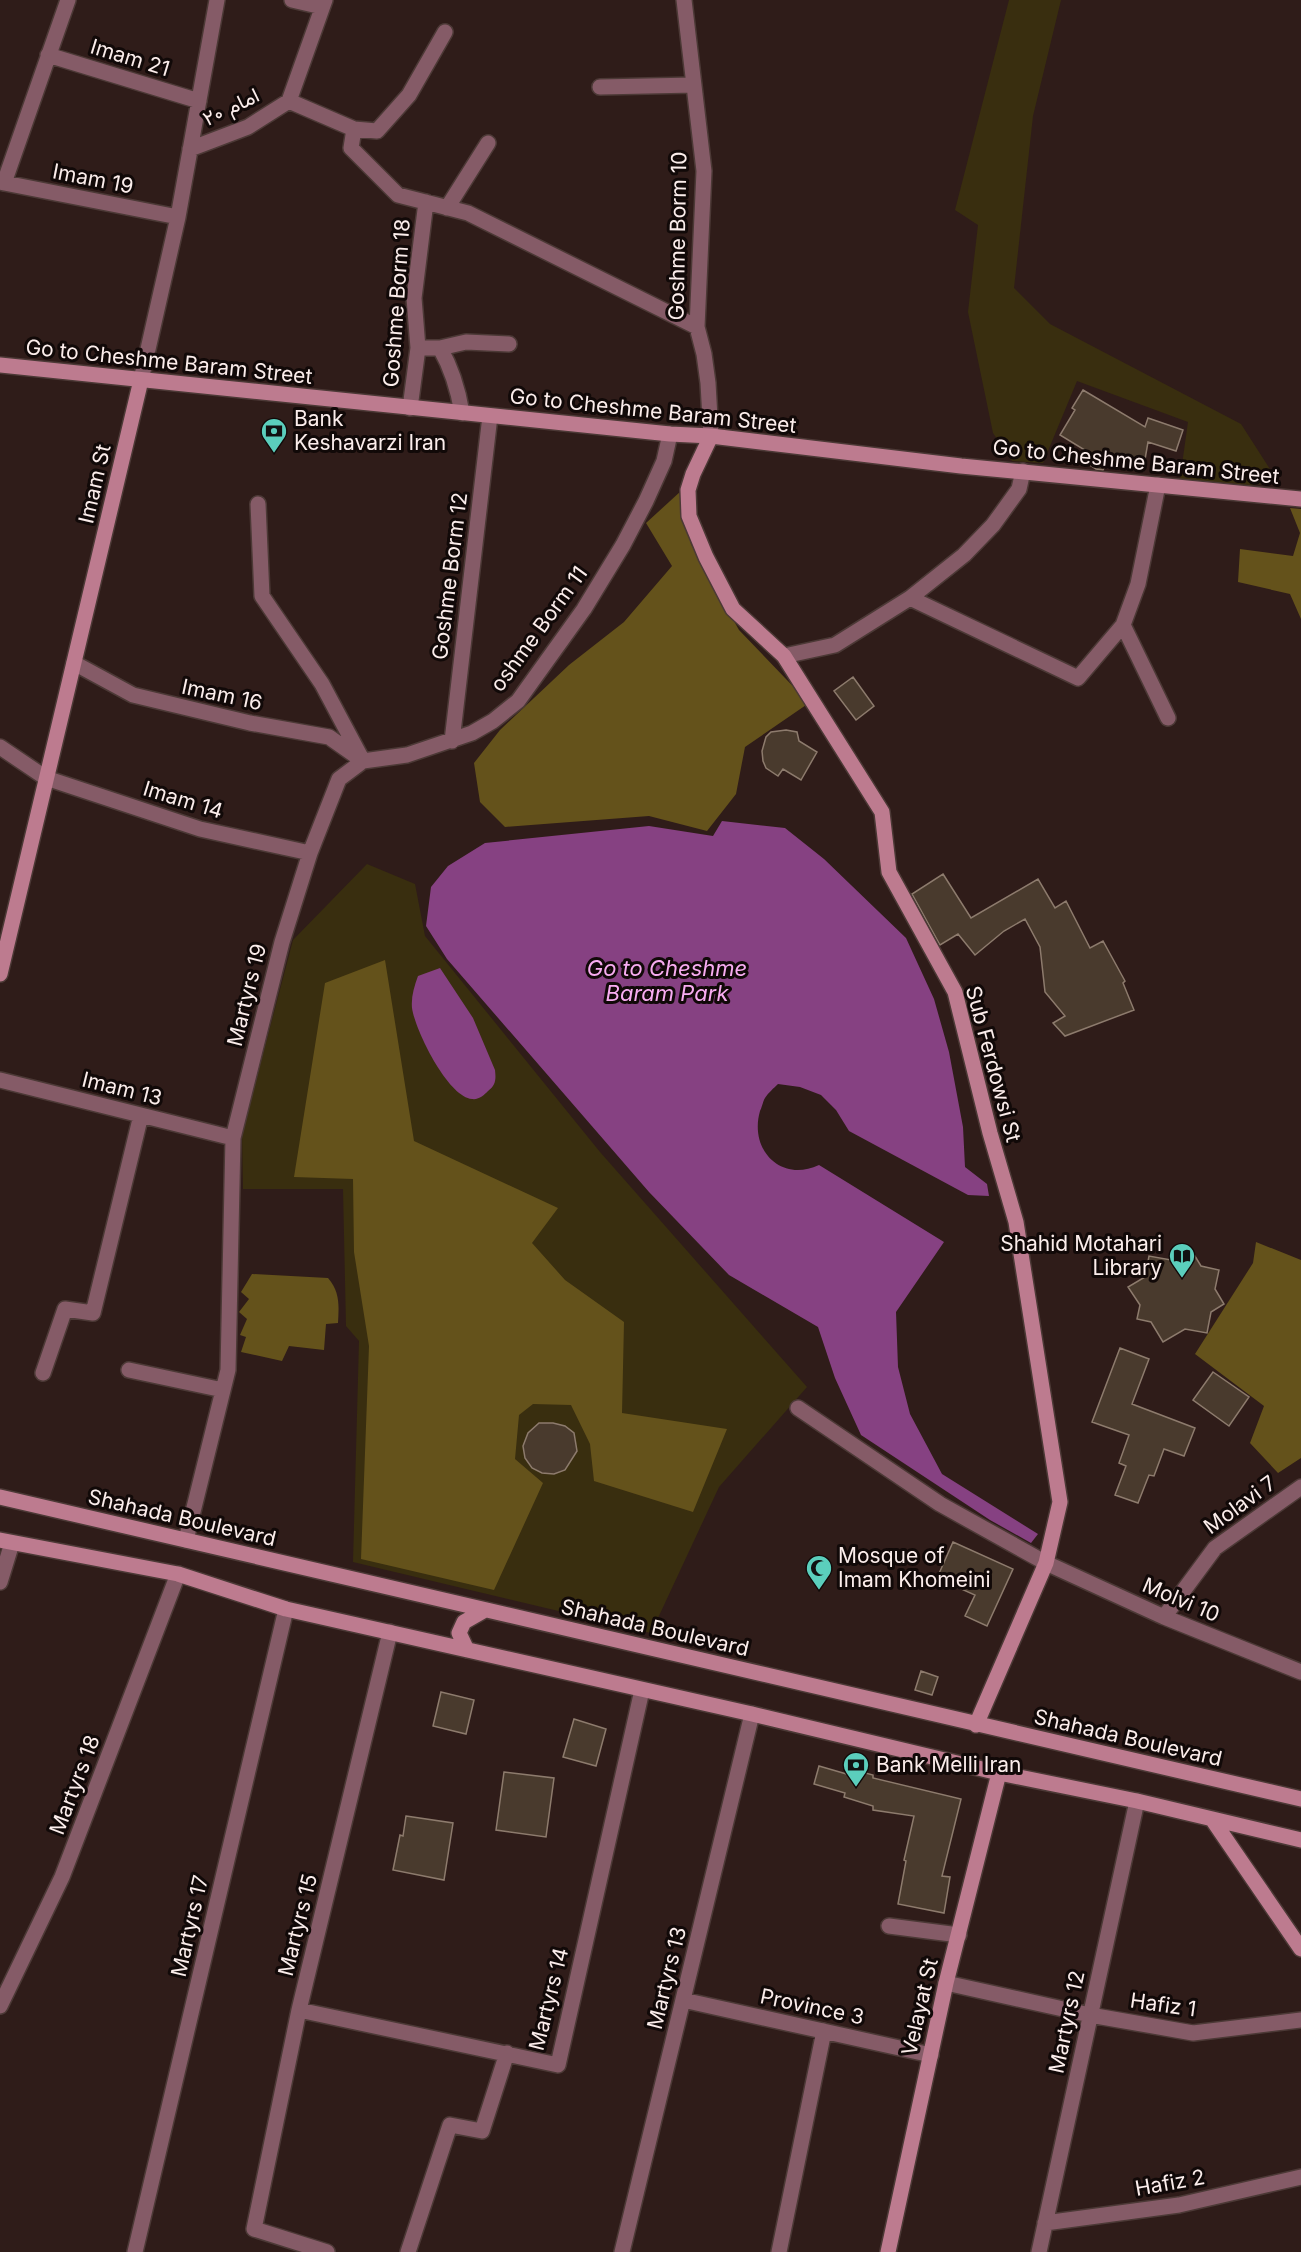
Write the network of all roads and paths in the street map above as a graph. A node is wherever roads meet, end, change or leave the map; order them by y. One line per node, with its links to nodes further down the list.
1 (68, 0): 7 (street)
2 (217, 0): 10 (street, Imam St)
3 (292, 0): 5 (street)
4 (684, 0): 8 (street, Goshme Borm 10)
5 (324, 4): 11 (street)
6 (445, 32): 12 (street)
7 (48, 55): 10 (street, Imam 21); 15 (street)
8 (694, 85): 9 (street); 19 (street, Goshme Borm 10)
9 (600, 87)
10 (199, 101): 14 (street, Imam St)
11 (289, 101): 12 (street); 14 (street, امام ۲۰)
12 (354, 129): 16 (street)
13 (488, 143): 17 (street)
14 (190, 148): 18 (street, Imam St)
15 (2, 182): 18 (street, Imam 19)
16 (426, 202): 17 (street); 21 (street, Goshme Borm 18)
17 (447, 208): 19 (street)
18 (178, 217): 24 (street, Imam St)
19 (697, 327): 29 (street, Goshme Borm 10)
20 (509, 345): 22 (street)
21 (417, 348): 22 (street); 25 (street, Goshme Borm 18)
22 (440, 348): 26 (street)
23 (0, 365): 24 (main road, Go to Cheshme Baram Street)
24 (141, 380): 25 (main road, Go to Cheshme Baram Street); 37 (main road, Imam St)
25 (410, 408): 26 (main road, Go to Cheshme Baram Street)
26 (462, 413): 27 (main road, Go to Cheshme Baram Street)
27 (490, 416): 28 (main road, Go to Cheshme Baram Street); 39 (street, Goshme Borm 12)
28 (670, 434): 29 (main road, Go to Cheshme Baram Street); 39 (street, oshme Borm 11)
29 (711, 436): 30 (main road, Go to Cheshme Baram Street); 36 (main road, Sub Ferdowsi St)
30 (1023, 471): 31 (main road, Go to Cheshme Baram Street); 34 (street)
31 (1158, 485): 32 (main road, Go to Cheshme Baram Street); 35 (street)
32 (1301, 499)
33 (258, 504): 41 (street)
34 (910, 598): 35 (street); 36 (street)
35 (1123, 625): 38 (street)
36 (784, 656): 56 (main road, Sub Ferdowsi St)
37 (74, 663): 41 (street, Imam 16); 42 (main road, Imam St)
38 (1168, 718)
39 (452, 741): 41 (street, oshme Borm 11)
40 (0, 747): 42 (street, Imam 14)
41 (363, 760): 43 (street, Martyrs 19)
42 (46, 778): 43 (street, Imam 14); 44 (main road, Imam St)
43 (310, 853): 47 (street, Martyrs 19)
44 (0, 974)
45 (0, 1080): 46 (street, Imam 13)
46 (141, 1115): 47 (street, Imam 13); 49 (street)
47 (233, 1138): 50 (street, Martyrs 19)
48 (129, 1370): 50 (street)
49 (43, 1373)
50 (223, 1390): 54 (street, Martyrs 19)
51 (798, 1408): 56 (street, Molvi 10)
52 (1301, 1487): 61 (street, Molavi 7)
53 (0, 1497): 54 (main road, Shahada Boulevard)
54 (186, 1540): 60 (main road, Shahada Boulevard)
55 (6, 1542): 57 (main road); 58 (street)
56 (1046, 1563): 61 (street, Molvi 10); 67 (main road, Sub Ferdowsi St)
57 (178, 1574): 59 (main road); 78 (street, Martyrs 18)
58 (0, 1582)
59 (286, 1609): 62 (main road); 87 (street, Martyrs 17)
60 (485, 1610): 63 (main road); 67 (main road, Shahada Boulevard)
61 (1164, 1617): 64 (street, Molvi 10)
62 (390, 1632): 63 (main road); 79 (street, Martyrs 15)
63 (467, 1650): 65 (main road)
64 (1301, 1672)
65 (642, 1690): 66 (main road); 83 (street, Martyrs 14)
66 (752, 1714): 68 (main road); 77 (street, Martyrs 13)
67 (976, 1725): 69 (main road, Shahada Boulevard)
68 (999, 1773): 70 (main road); 74 (main road, Velayat St)
69 (1301, 1799)
70 (1137, 1801): 71 (main road); 80 (street, Martyrs 12)
71 (1212, 1819): 72 (main road); 75 (main road)
72 (1301, 1839)
73 (889, 1926): 74 (street)
74 (959, 1935): 76 (main road, Velayat St)
75 (1301, 1949)
76 (945, 1983): 80 (street, Hafiz 1); 84 (main road, Velayat St)
77 (683, 2000): 82 (street, Province 3); 90 (street, Martyrs 13)
78 (0, 2006)
79 (299, 2010): 83 (street, Martyrs 14); 88 (street, Martyrs 15)
80 (1090, 2015): 81 (street, Hafiz 1); 86 (street, Martyrs 12)
81 (1301, 2020)
82 (824, 2031): 84 (street, Province 3); 91 (street)
83 (507, 2053): 89 (street)
84 (931, 2055): 92 (main road, Velayat St)
85 (1301, 2177): 86 (street, Hafiz 2)
86 (1045, 2223): 93 (street, Martyrs 12)
87 (135, 2252)
88 (327, 2252)
89 (408, 2252)
90 (622, 2252)
91 (779, 2252)
92 (888, 2252)
93 (1038, 2252)

